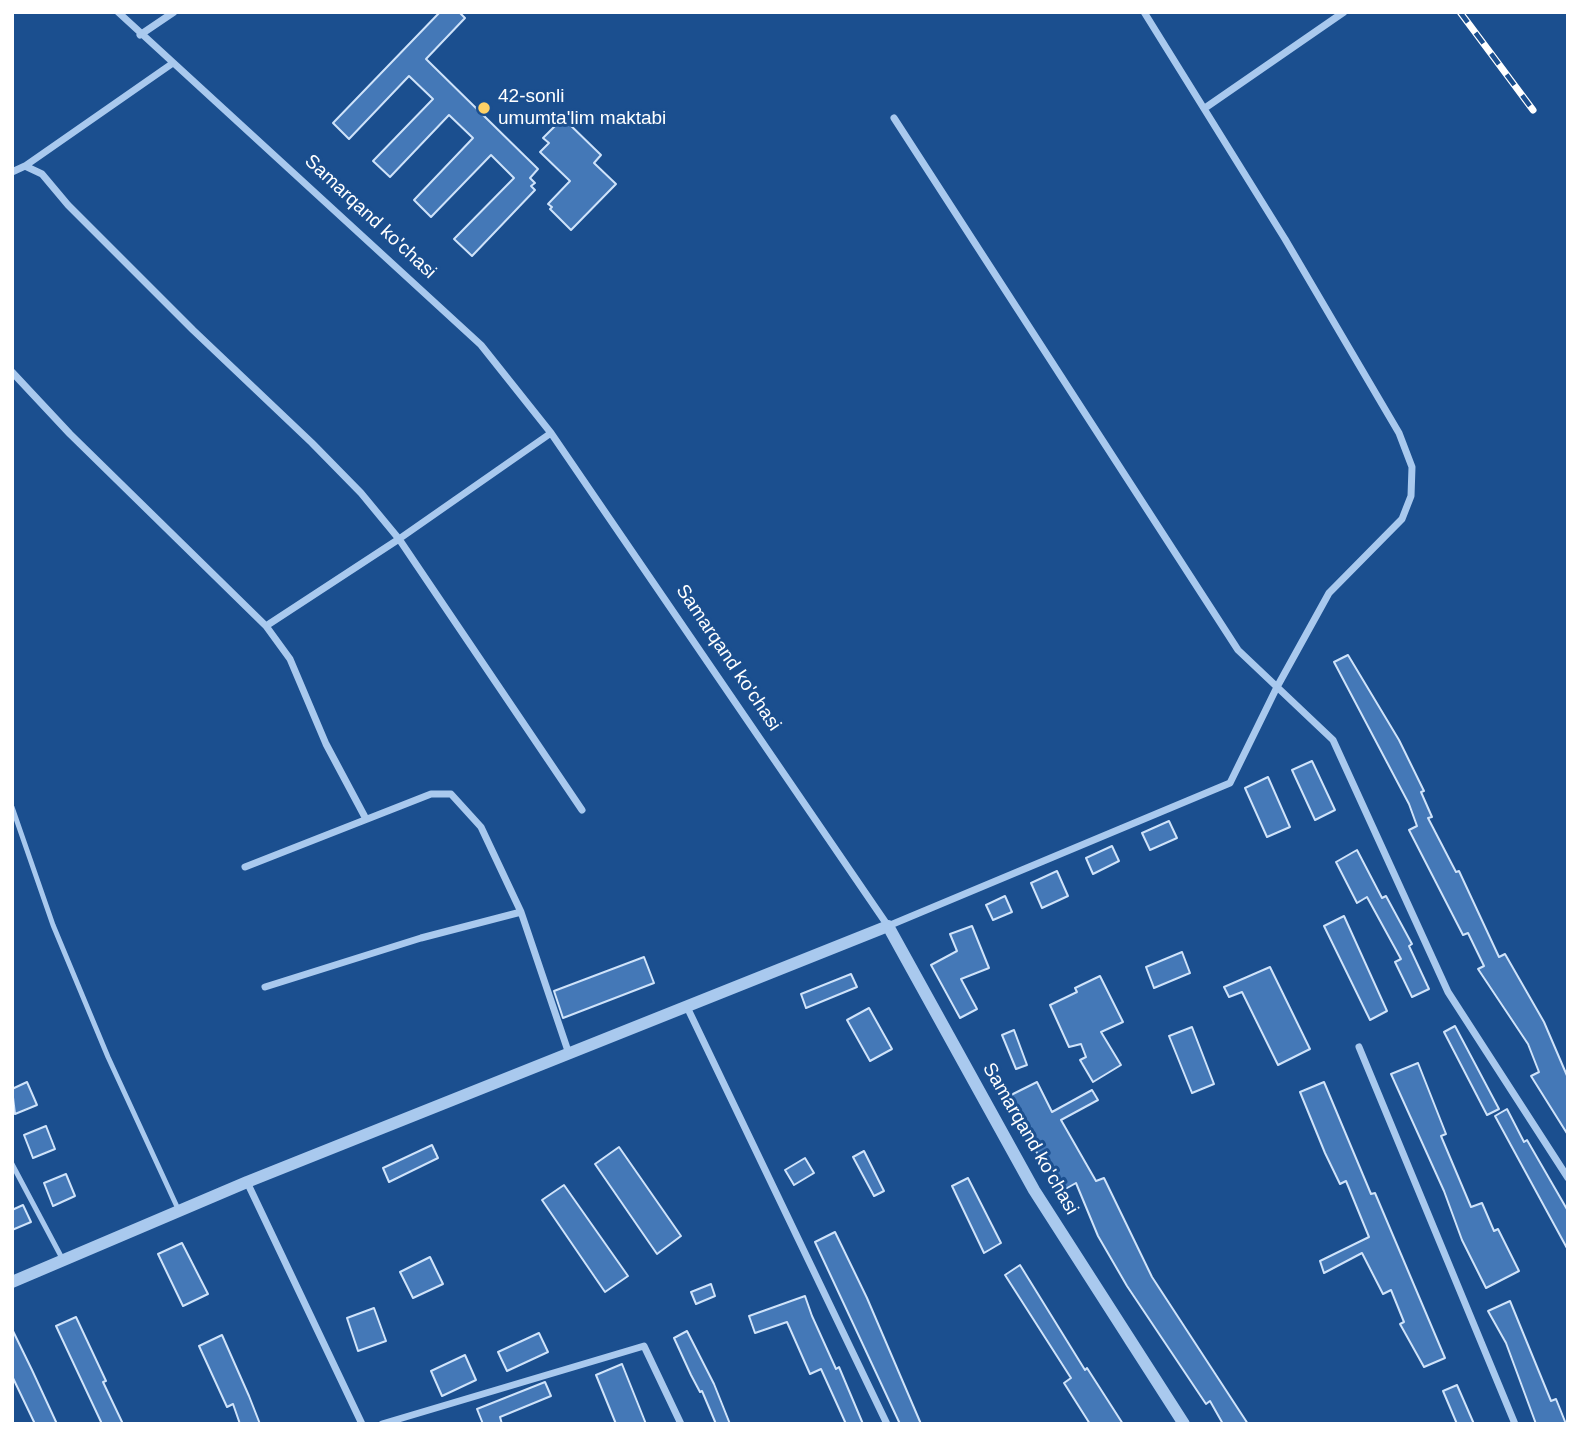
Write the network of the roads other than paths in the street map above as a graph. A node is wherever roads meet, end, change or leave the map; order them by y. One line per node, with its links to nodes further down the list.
1 (118, 12): 5 (street, Samarqand ko'chasi)
2 (174, 12): 5 (street)
3 (1144, 12): 7 (street)
4 (1345, 12): 7 (street)
5 (140, 35): 6 (street, Samarqand ko'chasi)
6 (173, 63): 9 (street); 12 (street, Samarqand ko'chasi)
7 (1205, 108): 15 (street)
8 (894, 118): 15 (street)
9 (25, 166): 10 (street); 13 (street)
10 (12, 172)
11 (12, 372): 14 (street)
12 (551, 433): 13 (street); 21 (street, Samarqand ko'chasi)
13 (399, 539): 14 (street); 17 (street)
14 (265, 626): 18 (street)
15 (1277, 687): 21 (street); 27 (street)
16 (12, 807): 29 (lane)
17 (582, 810)
18 (366, 819): 19 (street); 20 (street)
19 (245, 867)
20 (521, 912): 22 (street); 25 (street)
21 (888, 926): 23 (street); 36 (street, Samarqand ko'chasi)
22 (265, 987)
23 (687, 1007): 25 (street); 35 (street)
24 (1359, 1047): 37 (street)
25 (568, 1051): 28 (street)
26 (12, 1164): 30 (lane)
27 (1568, 1178)
28 (247, 1182): 29 (street); 32 (street)
29 (179, 1211): 30 (street)
30 (63, 1260): 31 (street)
31 (12, 1282)
32 (362, 1424)
33 (382, 1424): 34 (street)
34 (681, 1424)
35 (887, 1424)
36 (1184, 1424)
37 (1516, 1424)

